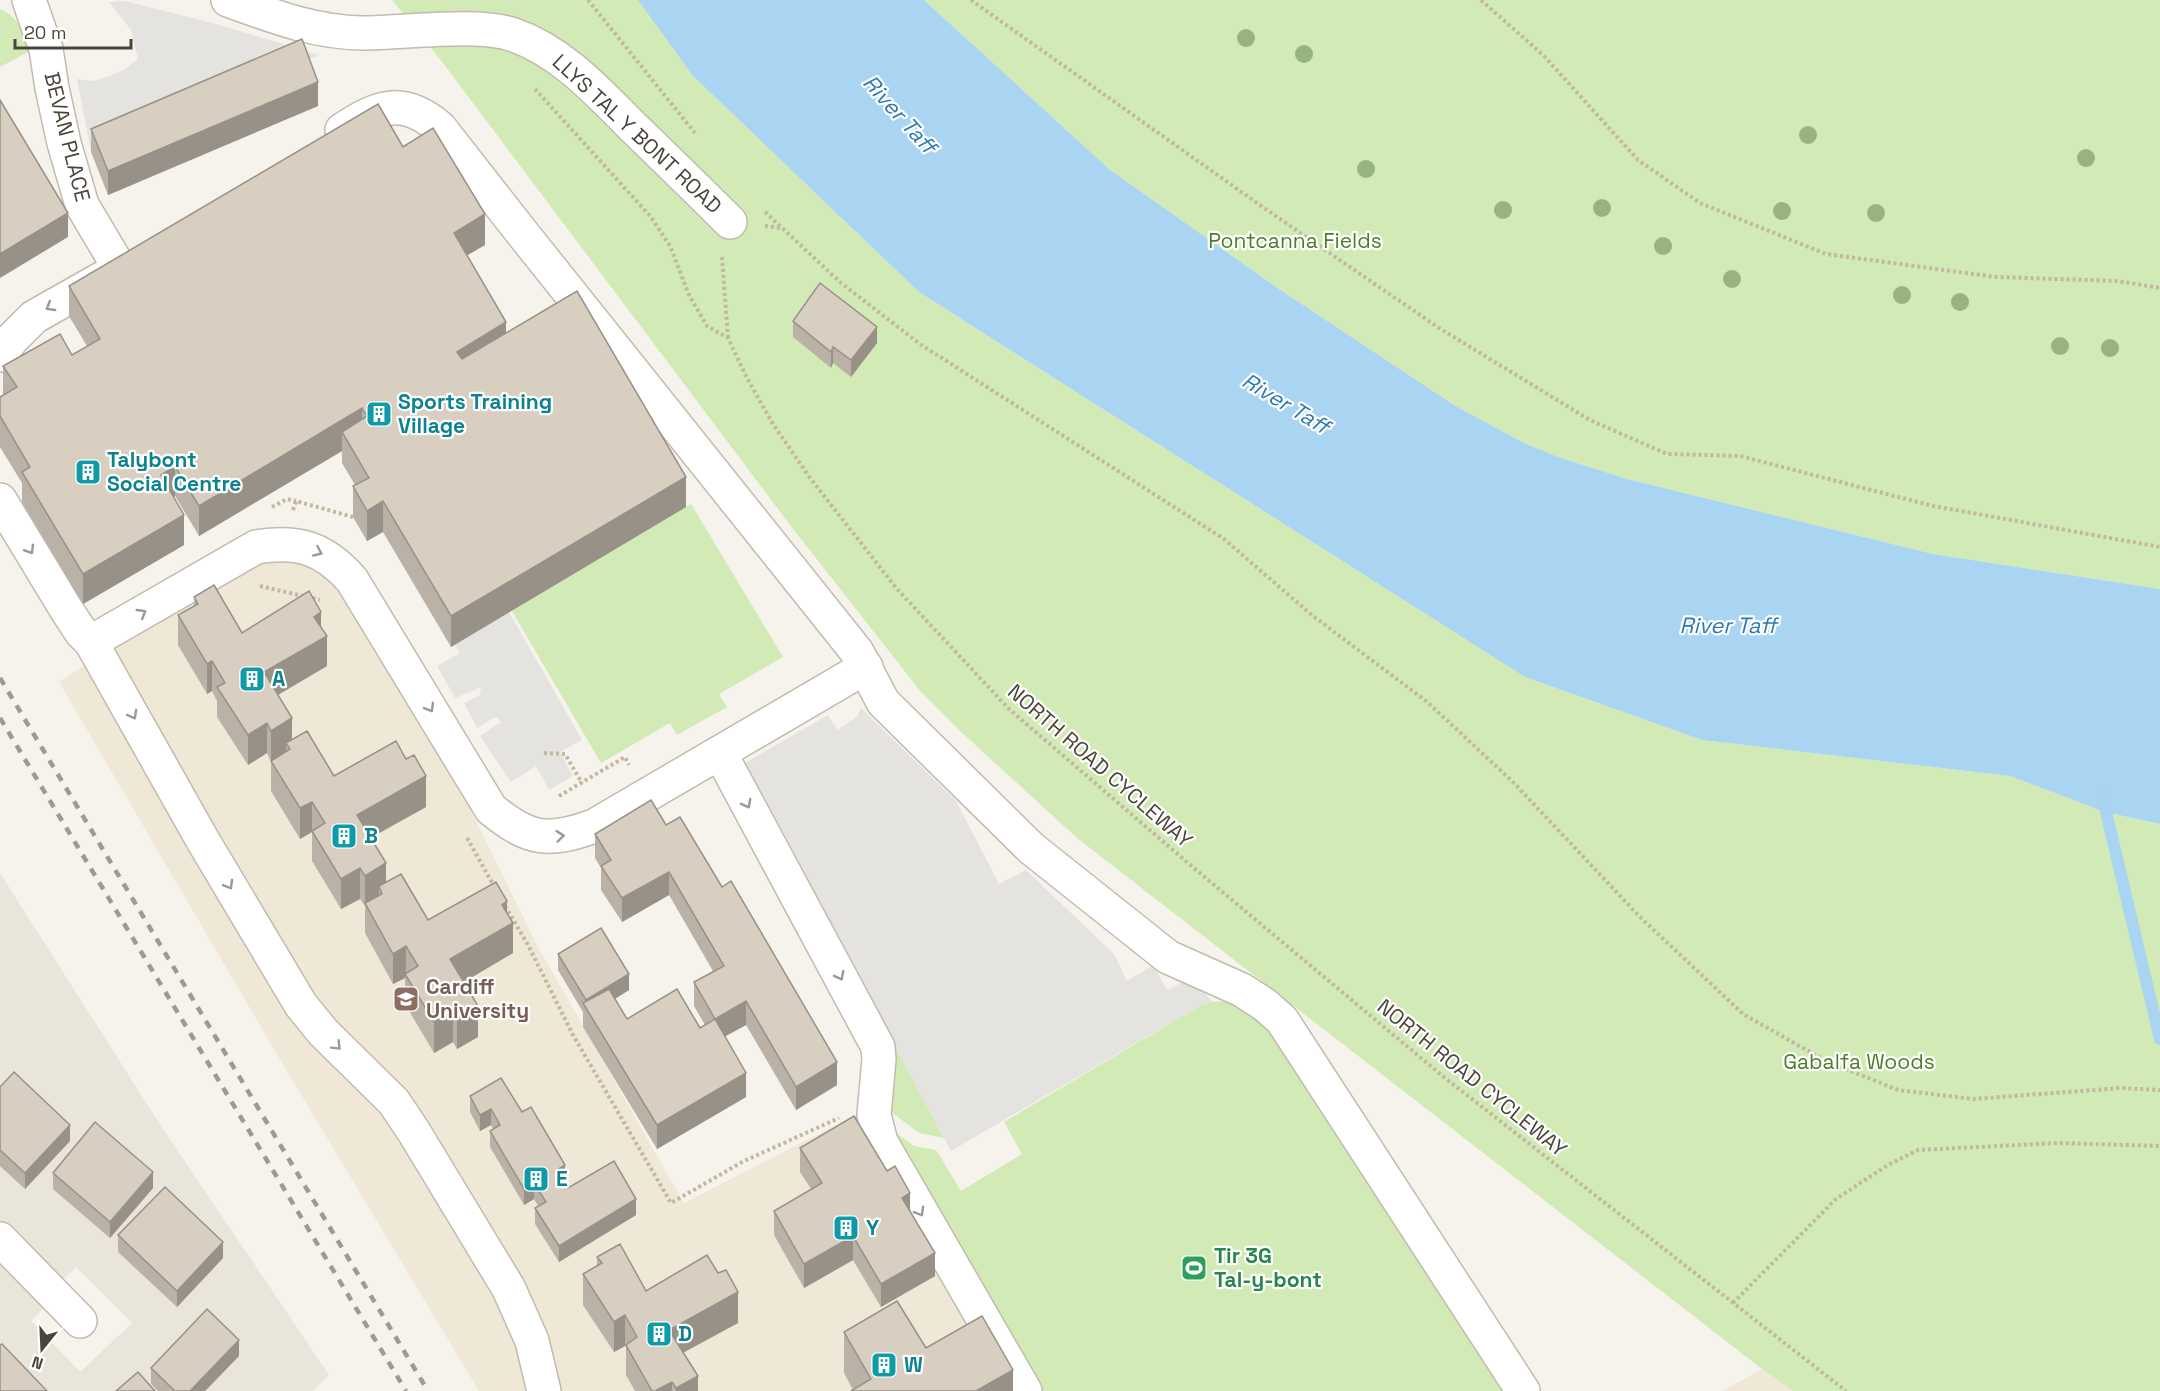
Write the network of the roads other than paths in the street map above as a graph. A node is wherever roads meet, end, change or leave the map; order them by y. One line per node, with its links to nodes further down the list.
1 (29, 0): 6 (street, BEVAN PLACE)
2 (228, 0): 4 (street, LLYS TAL Y BONT ROAD)
3 (317, 147): 10 (street)
4 (730, 222)
5 (149, 251): 6 (street)
6 (120, 269): 7 (street, one-way to 7)
7 (0, 355)
8 (0, 500): 9 (street, one-way to 9)
9 (91, 642): 11 (street, one-way to 11); 14 (street, one-way to 14)
10 (866, 667): 11 (street); 16 (street)
11 (720, 753): 15 (street, one-way to 15)
12 (0, 1239): 13 (street)
13 (80, 1321)
14 (544, 1391)
15 (1024, 1391)
16 (1523, 1391)

